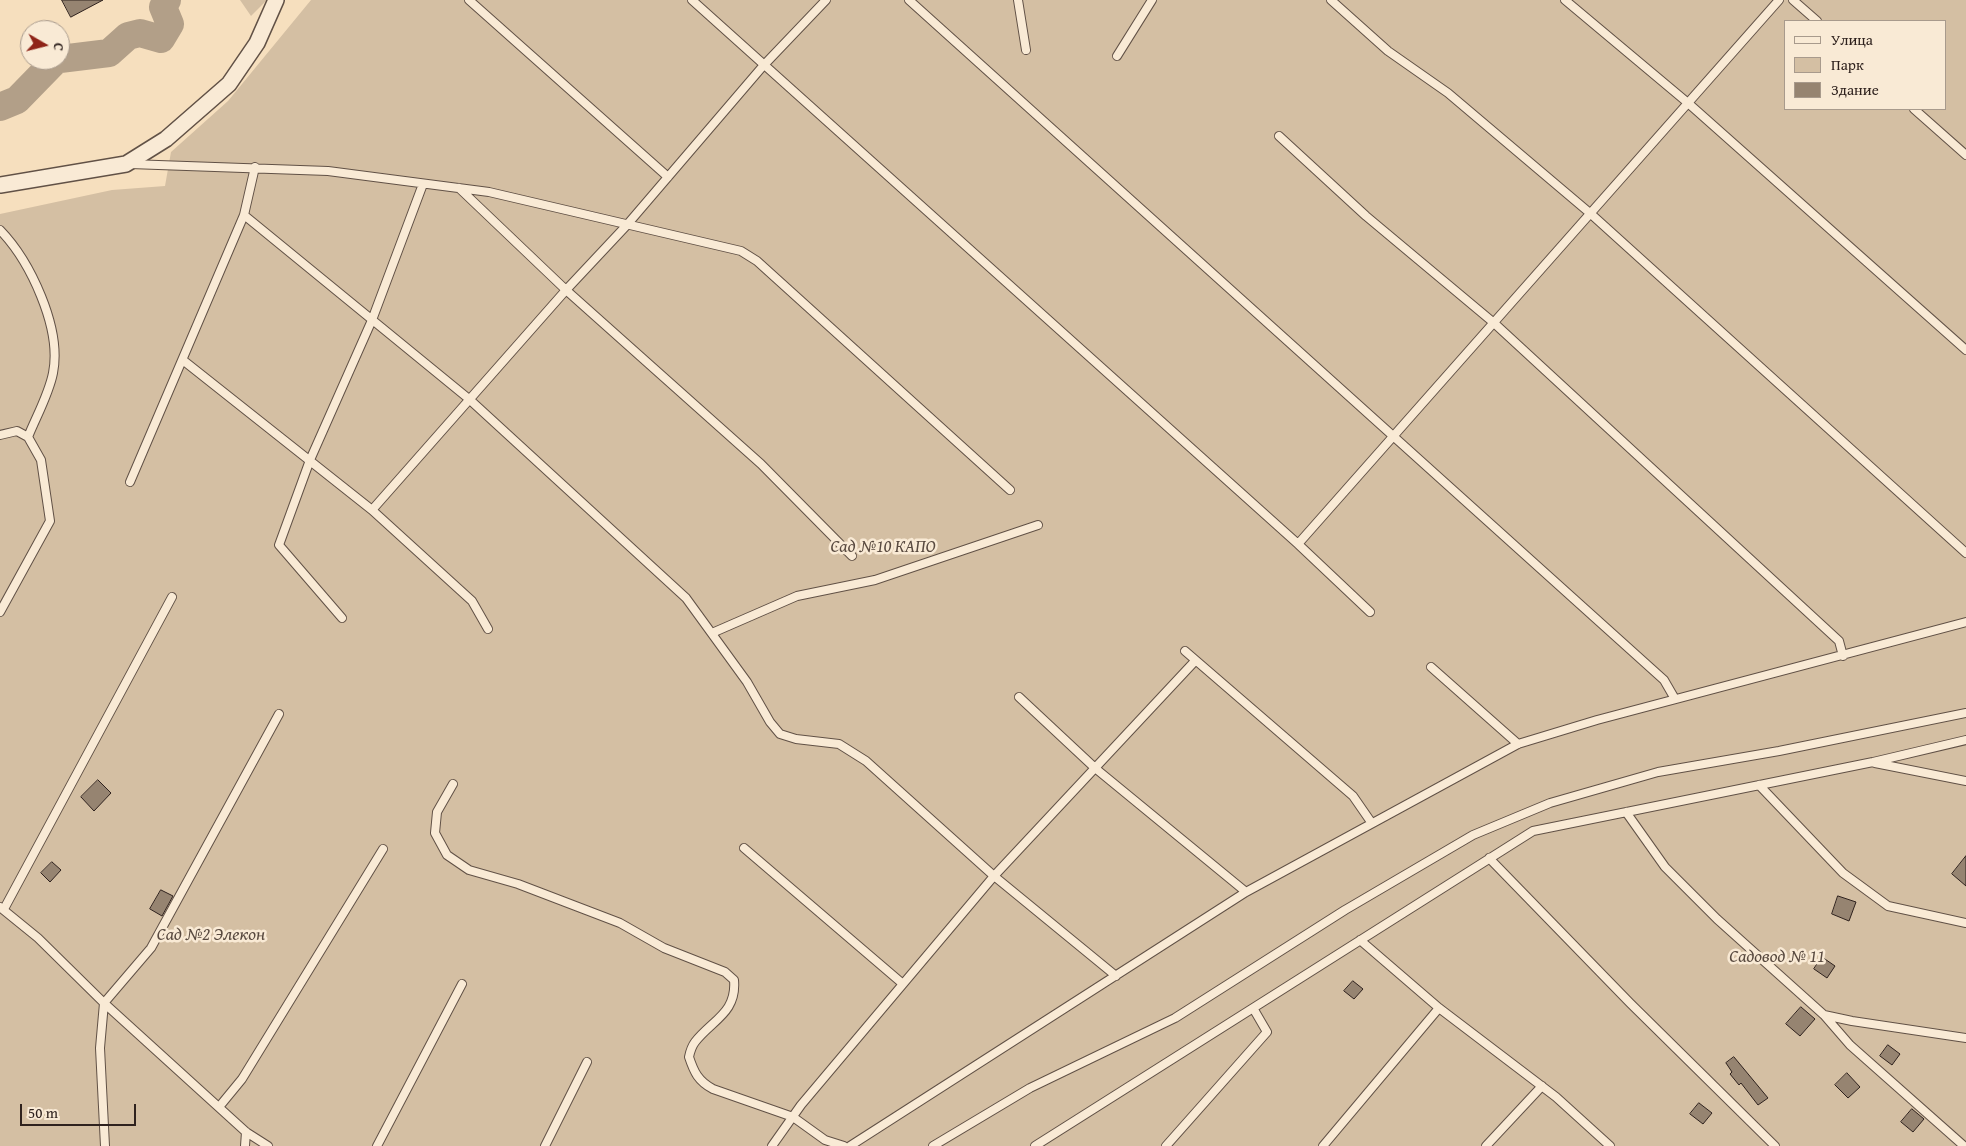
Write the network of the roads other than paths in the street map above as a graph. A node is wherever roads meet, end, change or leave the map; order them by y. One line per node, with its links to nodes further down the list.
1 (276, 0): 20 (street)
2 (469, 0): 22 (lane)
3 (692, 0): 15 (lane)
4 (826, 0): 15 (lane)
5 (909, 0): 37 (lane)
6 (1018, 0): 13 (lane)
7 (1152, 0): 14 (lane)
8 (1331, 0): 26 (lane)
9 (1565, 0): 16 (lane)
10 (1779, 0): 16 (lane)
11 (1793, 0): 12 (lane)
12 (1816, 20)
13 (1026, 50)
14 (1117, 56)
15 (764, 66): 22 (lane); 44 (lane)
16 (1688, 103): 26 (lane); 33 (lane)
17 (1915, 110): 19 (lane)
18 (1279, 136): 32 (lane)
19 (1966, 155)
20 (126, 164): 21 (lane); 24 (street)
21 (255, 167): 23 (lane); 27 (lane)
22 (668, 177): 28 (lane)
23 (423, 184): 25 (lane); 31 (lane)
24 (0, 185)
25 (459, 188): 28 (lane); 30 (lane)
26 (1591, 214): 32 (lane); 45 (lane)
27 (244, 215): 31 (lane); 34 (lane)
28 (626, 226): 30 (lane); 41 (lane)
29 (0, 230): 38 (lane)
30 (566, 290): 35 (lane); 46 (lane)
31 (372, 320): 35 (lane); 39 (lane)
32 (1494, 323): 37 (lane); 55 (lane)
33 (1966, 350)
34 (184, 361): 39 (lane); 40 (lane)
35 (469, 399): 42 (lane); 53 (lane)
36 (0, 435): 38 (lane)
37 (1391, 435): 44 (lane); 59 (lane)
38 (28, 437): 48 (lane)
39 (310, 460): 42 (lane); 50 (lane)
40 (130, 482)
41 (1010, 490)
42 (372, 510): 52 (lane)
43 (1038, 525): 53 (lane)
44 (1298, 544): 49 (lane)
45 (1966, 553)
46 (852, 556)
47 (172, 597): 76 (lane)
48 (0, 612)
49 (1370, 612)
50 (342, 618)
51 (1966, 622): 55 (lane)
52 (488, 629)
53 (712, 633): 74 (lane)
54 (1186, 650): 56 (lane)
55 (1843, 656): 59 (lane)
56 (1195, 661): 65 (lane); 70 (lane)
57 (1431, 667): 63 (lane)
58 (1019, 697): 65 (lane)
59 (1675, 700): 63 (lane)
60 (1966, 713): 100 (lane)
61 (279, 714): 82 (lane)
62 (1966, 740): 64 (lane)
63 (1518, 744): 70 (lane)
64 (1873, 762): 66 (lane); 68 (lane)
65 (1095, 768): 74 (lane); 75 (lane)
66 (1966, 781)
67 (453, 784): 90 (lane)
68 (1760, 785): 69 (lane); 77 (lane)
69 (1626, 812): 73 (lane); 85 (lane)
70 (1371, 822): 75 (lane)
71 (744, 848): 81 (lane)
72 (383, 849): 89 (lane)
73 (1489, 858): 78 (lane); 106 (lane)
74 (994, 876): 79 (lane); 81 (lane)
75 (1246, 892): 79 (lane)
76 (2, 908): 82 (lane)
77 (1966, 923)
78 (1360, 940): 83 (lane); 84 (lane)
79 (1116, 976): 99 (lane)
80 (462, 984): 95 (lane)
81 (903, 984): 90 (lane)
82 (104, 1003): 89 (lane); 92 (lane)
83 (1253, 1008): 101 (lane); 102 (lane)
84 (1439, 1008): 88 (lane); 103 (lane)
85 (1824, 1015): 86 (lane); 107 (lane)
86 (1966, 1038)
87 (587, 1062): 96 (lane)
88 (1542, 1086): 104 (lane); 105 (lane)
89 (219, 1107): 91 (lane)
90 (793, 1117): 97 (lane); 98 (lane)
91 (246, 1132): 93 (lane); 94 (lane)
92 (104, 1146)
93 (245, 1146)
94 (268, 1146)
95 (377, 1146)
96 (544, 1146)
97 (772, 1146)
98 (844, 1146)
99 (850, 1146)
100 (933, 1146)
101 (1035, 1146)
102 (1166, 1146)
103 (1323, 1146)
104 (1486, 1146)
105 (1610, 1146)
106 (1775, 1146)
107 (1964, 1146)

